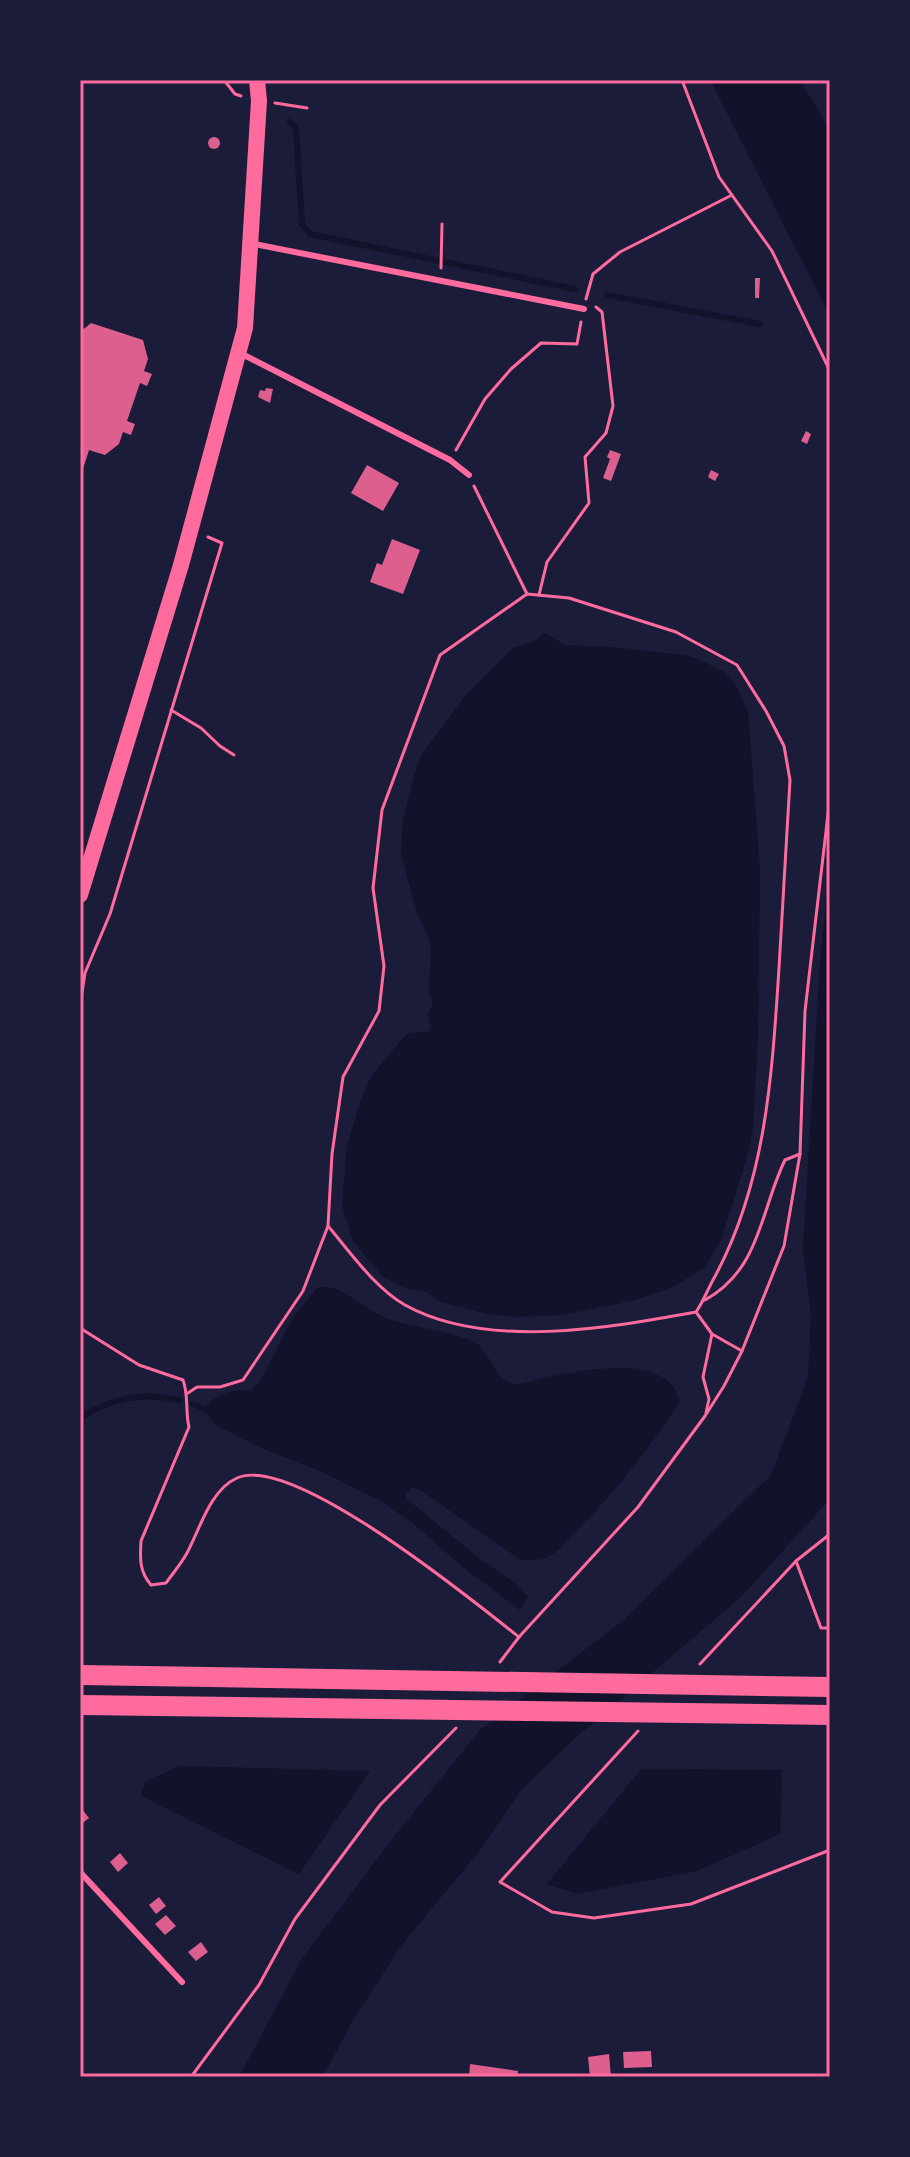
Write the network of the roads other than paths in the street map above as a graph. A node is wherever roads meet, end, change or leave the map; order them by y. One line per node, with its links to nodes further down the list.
1 (257, 80): 2 (main road)
2 (250, 243): 3 (lane); 4 (main road)
3 (584, 309)
4 (240, 353): 5 (lane); 6 (main road)
5 (469, 475)
6 (80, 895)
7 (80, 1675): 8 (highway)
8 (830, 1687)
9 (80, 1705): 10 (highway)
10 (830, 1715)
11 (80, 1872): 12 (lane)
12 (182, 1982)

